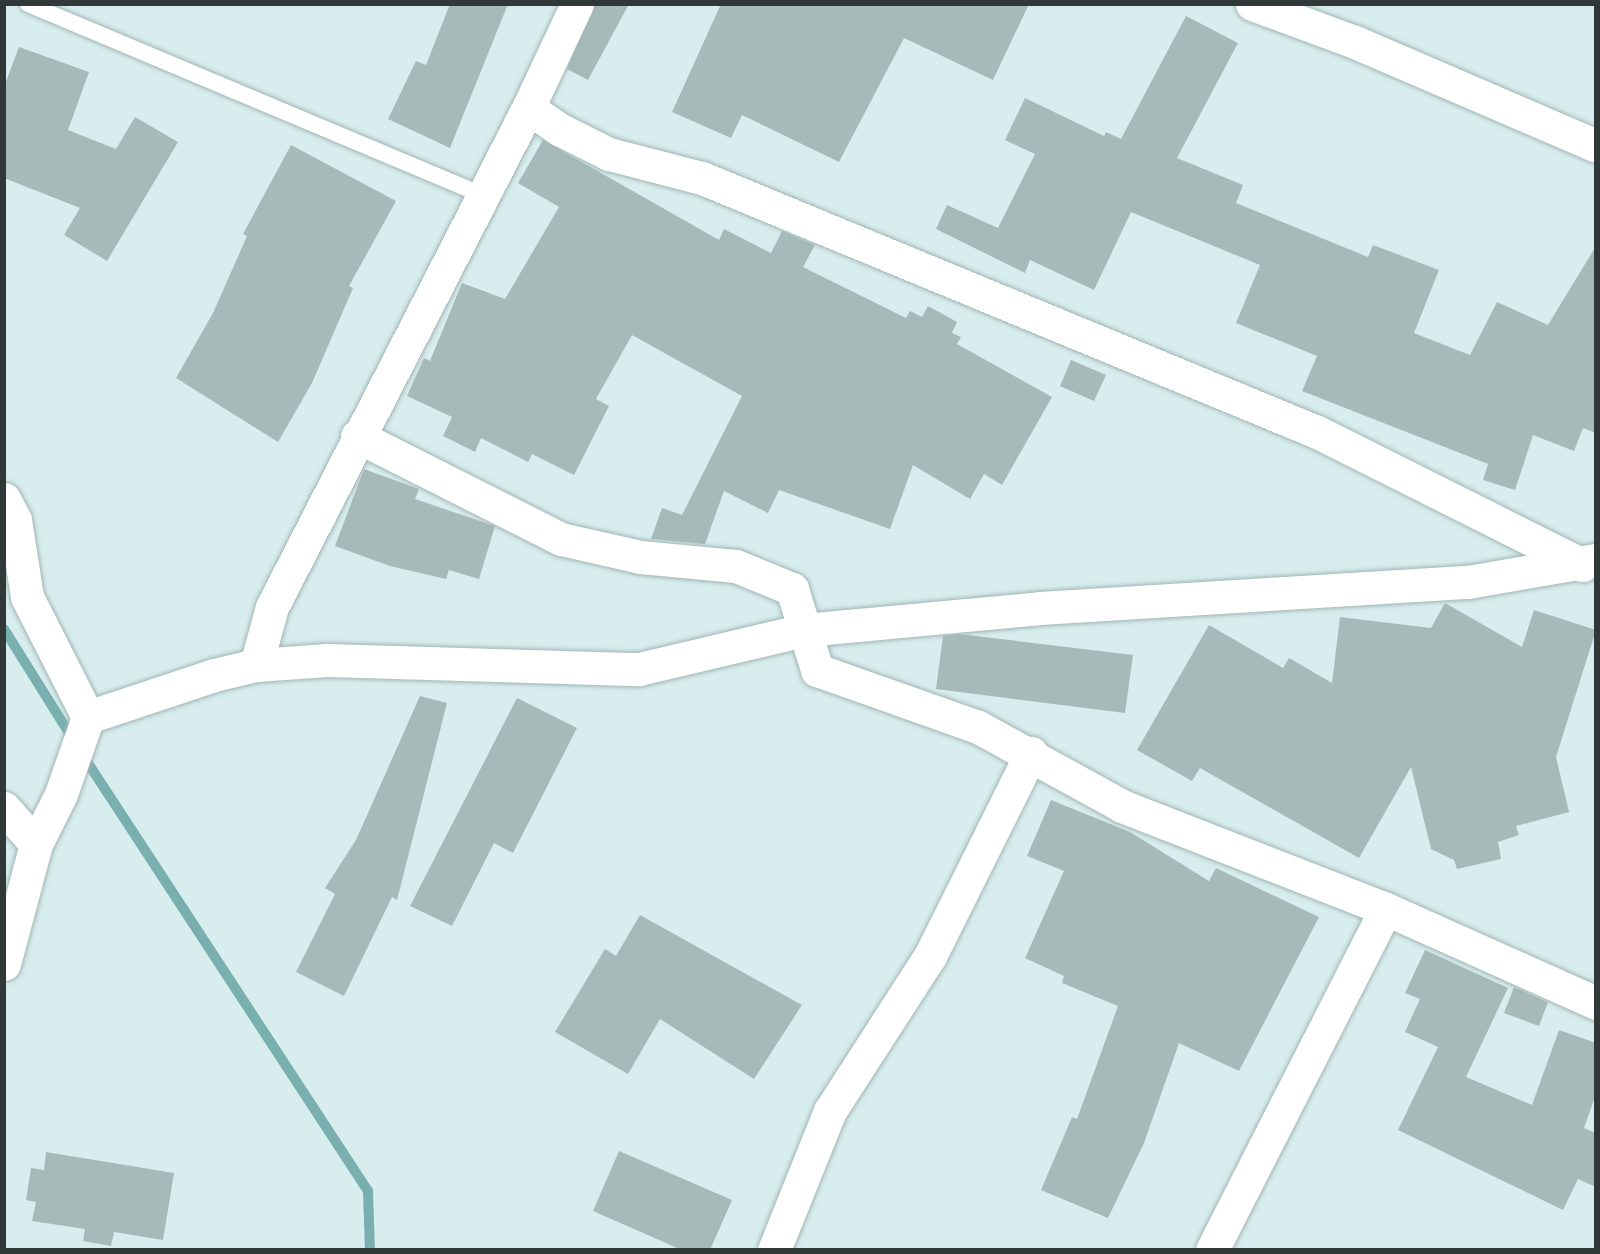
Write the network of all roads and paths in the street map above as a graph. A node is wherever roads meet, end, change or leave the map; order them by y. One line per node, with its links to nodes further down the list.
1 (28, 4): 6 (lane)
2 (577, 4): 4 (street)
3 (1252, 4): 5 (street)
4 (528, 108): 6 (street); 9 (street)
5 (1596, 146)
6 (482, 195): 7 (street)
7 (357, 436): 10 (street); 11 (street)
8 (4, 499): 12 (street)
9 (1589, 564): 10 (street)
10 (804, 630): 11 (street); 13 (street)
11 (256, 665): 12 (street)
12 (87, 717): 15 (street)
13 (1032, 753): 16 (street); 19 (street)
14 (4, 808): 15 (street)
15 (36, 843): 17 (street)
16 (1386, 909): 18 (street); 20 (street)
17 (4, 964)
18 (1596, 1003)
19 (774, 1250)
20 (1212, 1250)

